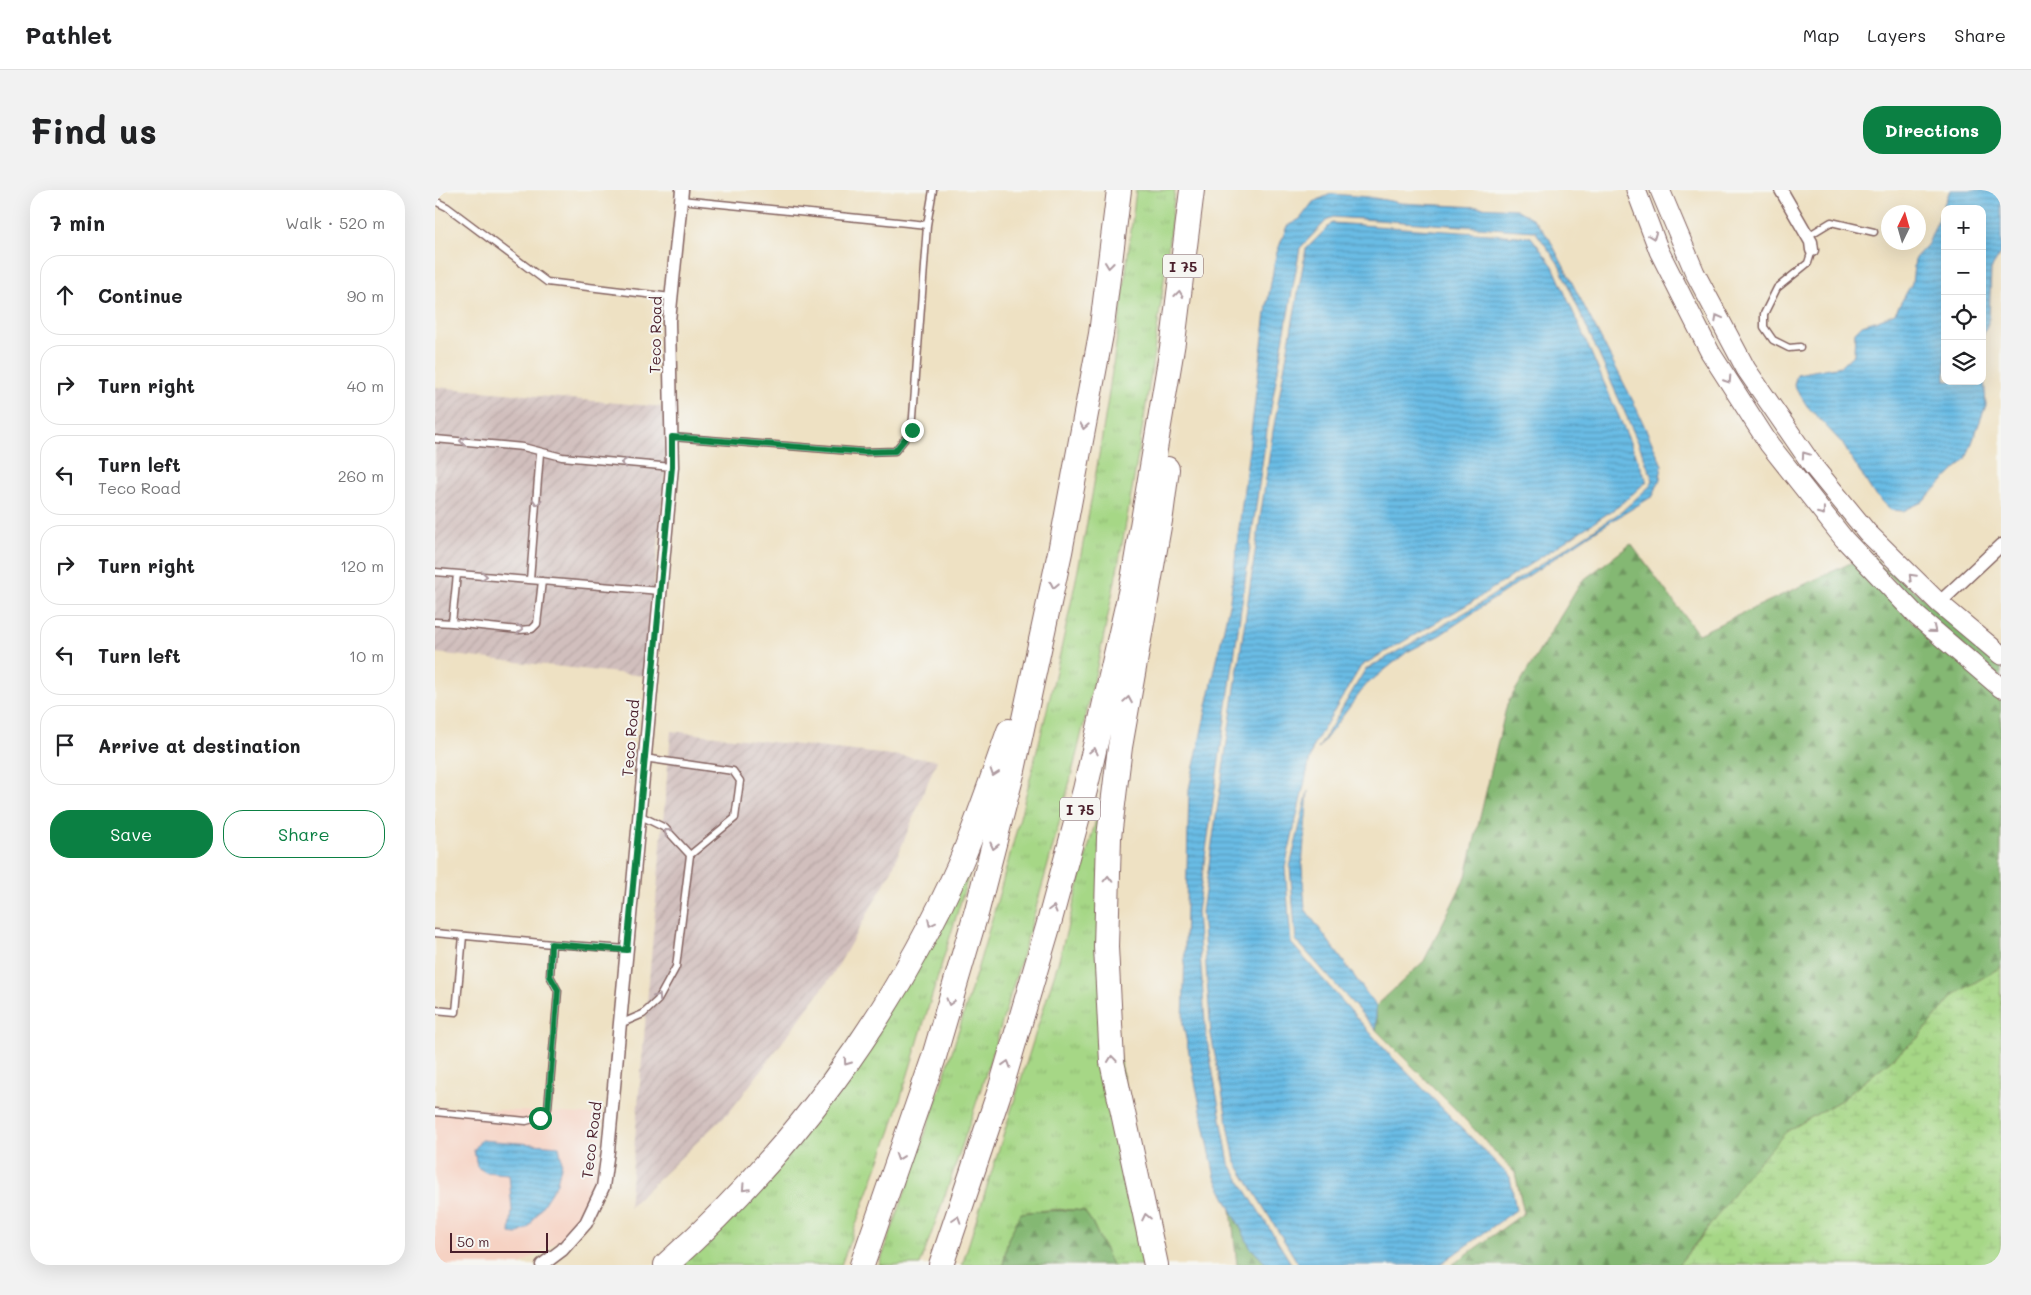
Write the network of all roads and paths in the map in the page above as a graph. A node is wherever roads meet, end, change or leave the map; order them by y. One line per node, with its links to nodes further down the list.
1 (933, 190): 9 (lane)
2 (1119, 190): 29 (highway, one-way to 29)
3 (1192, 190): 14 (highway, I 75, one-way to 3)
4 (1636, 190): 31 (street, one-way to 31)
5 (1660, 190): 26 (street, one-way to 5)
6 (1781, 190): 11 (street)
7 (681, 195): 9 (lane); 13 (street, Teco Road)
8 (435, 201): 13 (lane)
9 (927, 225): 16 (lane)
10 (1874, 232): 11 (lane)
11 (1808, 236): 12 (street)
12 (1812, 250): 15 (lane)
13 (671, 297): 16 (street, Teco Road)
14 (1173, 342): 45 (highway, I 75, one-way to 14); 46 (highway, one-way to 14)
15 (1800, 347)
16 (672, 437): 19 (street, Teco Road)
17 (435, 439): 18 (lane, one-way to 17)
18 (540, 453): 19 (lane, one-way to 18); 23 (lane, one-way to 23)
19 (672, 467): 25 (street, Teco Road)
20 (2001, 545): 26 (street)
21 (435, 572): 22 (lane)
22 (457, 574): 23 (lane, one-way to 23); 28 (lane)
23 (531, 580): 24 (lane)
24 (542, 581): 25 (lane); 28 (lane, one-way to 24)
25 (660, 591): 32 (street, Teco Road)
26 (1939, 604): 30 (street)
27 (435, 622): 28 (lane)
28 (451, 623)
29 (1045, 628): 43 (highway, one-way to 43); 44 (highway, one-way to 44)
30 (2001, 655)
31 (2001, 688)
32 (644, 758): 33 (street, Teco Road); 34 (lane)
33 (639, 815): 34 (lane, one-way to 33); 38 (street, Teco Road)
34 (690, 855): 40 (lane, one-way to 34)
35 (435, 933): 36 (lane)
36 (463, 936): 37 (lane); 39 (lane)
37 (551, 944): 38 (lane); 41 (lane)
38 (627, 950): 40 (street, Teco Road)
39 (435, 1010)
40 (620, 1024): 42 (street, Teco Road)
41 (435, 1112)
42 (542, 1265)
43 (666, 1265)
44 (861, 1265)
45 (941, 1265)
46 (1156, 1265)

